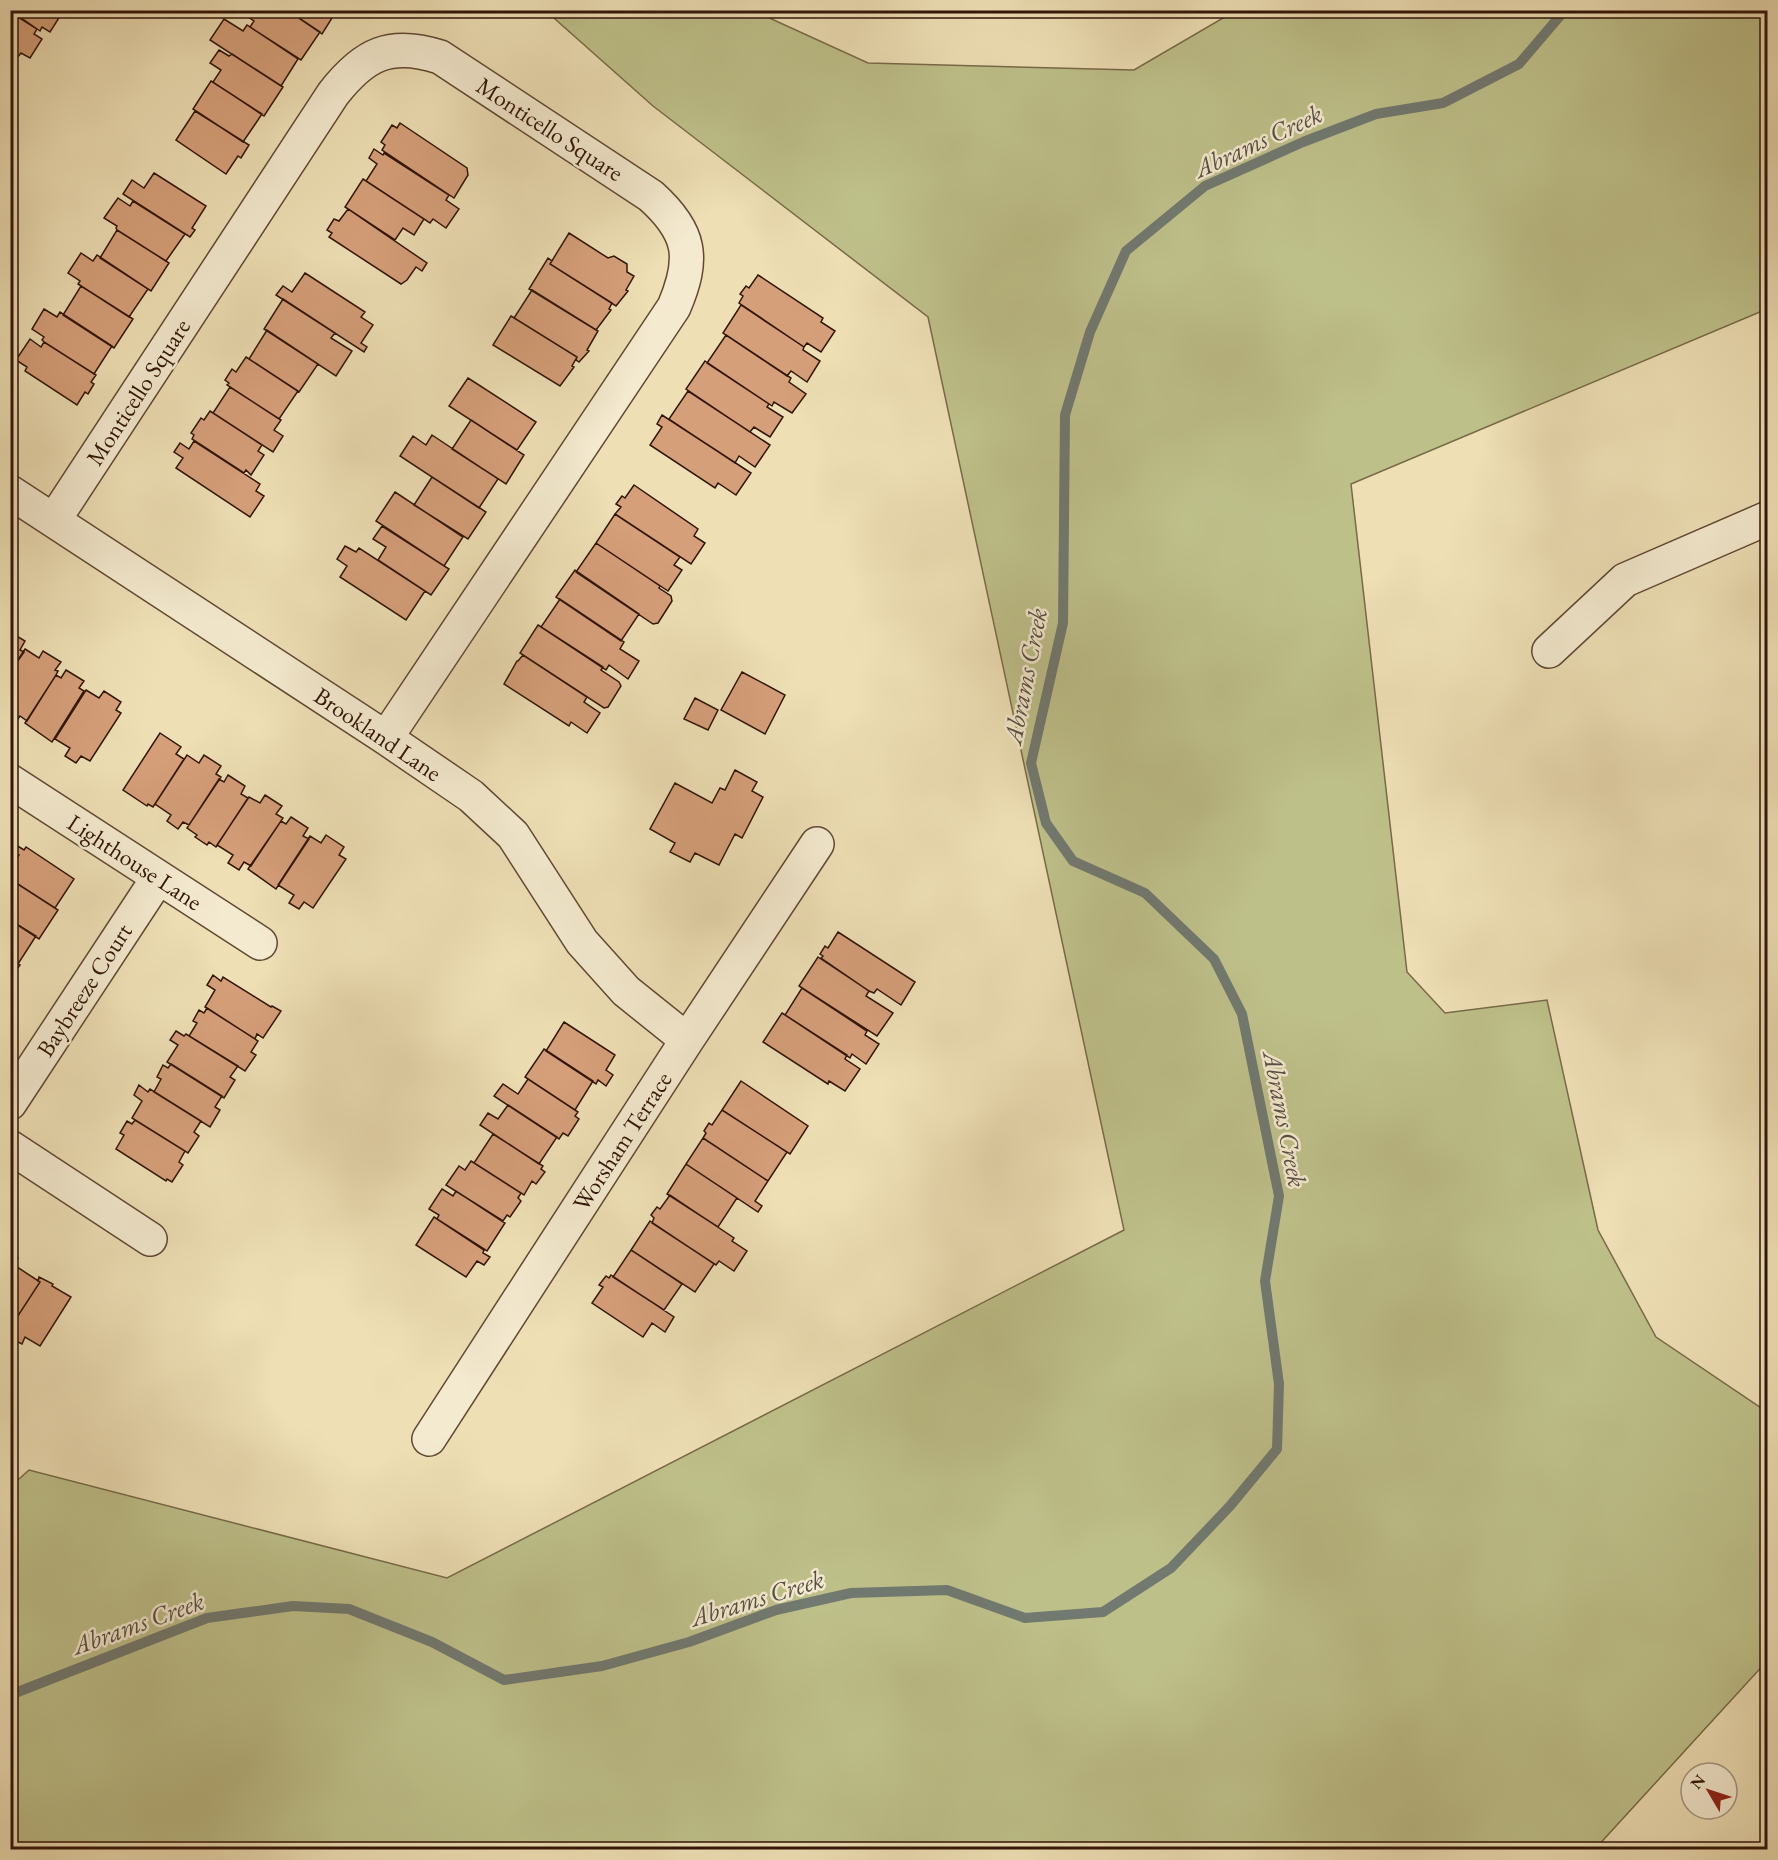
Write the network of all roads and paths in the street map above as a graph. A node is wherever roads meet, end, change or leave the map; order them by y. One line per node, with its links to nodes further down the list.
1 (10, 492): 3 (street, Brookland Lane)
2 (1767, 518): 4 (street)
3 (54, 520): 5 (street, Brookland Lane); 5 (street, Monticello Square)
4 (1549, 651)
5 (386, 738): 10 (street, Brookland Lane)
6 (10, 781): 8 (street, Lighthouse Lane)
7 (817, 844): 10 (street, Worsham Terrace)
8 (158, 878): 9 (street, Lighthouse Lane); 11 (street, Baybreeze Court)
9 (260, 943)
10 (687, 1040): 14 (street, Worsham Terrace)
11 (10, 1103)
12 (10, 1147): 13 (street)
13 (150, 1239)
14 (429, 1438)

